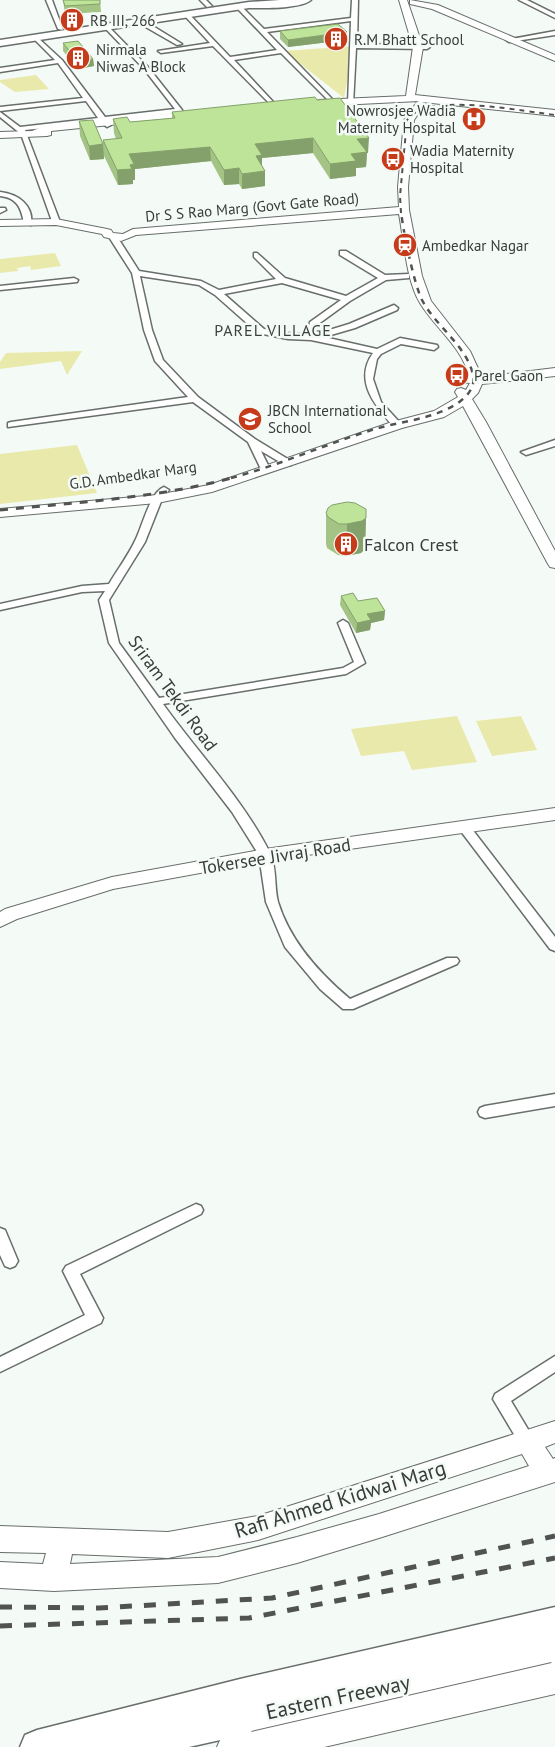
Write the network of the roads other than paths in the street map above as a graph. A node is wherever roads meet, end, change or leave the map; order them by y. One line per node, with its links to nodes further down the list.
1 (49, 0): 16 (street)
2 (285, 0): 9 (highway)
3 (305, 0): 9 (highway)
4 (355, 0): 13 (street)
5 (403, 0): 26 (street)
6 (522, 0): 12 (street)
7 (413, 1): 10 (street); 26 (street)
8 (206, 3): 9 (highway); 16 (highway)
9 (252, 3): 11 (highway); 17 (street)
10 (431, 4): 21 (street)
11 (186, 14): 14 (highway); 24 (street)
12 (555, 16)
13 (355, 19): 17 (street); 25 (street)
14 (141, 21): 15 (highway); 23 (street)
15 (107, 27): 20 (highway); 42 (street)
16 (61, 29): 19 (highway)
17 (263, 31): 28 (street)
18 (555, 33): 21 (street)
19 (0, 38)
20 (36, 38): 22 (highway); 31 (street)
21 (509, 40): 29 (street)
22 (0, 43)
23 (179, 44)
24 (214, 44): 27 (street); 30 (street)
25 (354, 46): 26 (street); 35 (street)
26 (423, 47): 34 (street)
27 (161, 51)
28 (284, 51): 30 (street); 36 (street)
29 (555, 58)
30 (228, 59): 39 (street)
31 (60, 61): 32 (street); 33 (street)
32 (0, 70)
33 (89, 99): 38 (street); 45 (street)
34 (415, 101): 35 (street); 40 (street); 44 (street); 49 (street)
35 (352, 102): 36 (street)
36 (333, 104): 37 (street)
37 (309, 106)
38 (0, 109)
39 (275, 109)
40 (555, 113)
41 (0, 114): 46 (street)
42 (181, 115): 43 (street); 45 (street)
43 (205, 115)
44 (555, 116)
45 (106, 123): 46 (street); 46 (street)
46 (21, 131): 47 (street); 52 (street)
47 (0, 135)
48 (0, 194): 51 (street)
49 (399, 207): 55 (street, Dr S S Rao Marg (Govt Gate Road)); 59 (street)
50 (1, 213): 51 (street)
51 (27, 220): 52 (street, Dr S S Rao Marg (Govt Gate Road)); 53 (street, Dr S S Rao Marg (Govt Gate Road))
52 (55, 220): 54 (street, Dr S S Rao Marg (Govt Gate Road))
53 (0, 223)
54 (110, 232): 55 (street, Dr S S Rao Marg (Govt Gate Road)); 56 (street)
55 (130, 232): 56 (street)
56 (124, 252): 60 (street)
57 (343, 253): 61 (street)
58 (257, 255): 63 (street)
59 (408, 269): 61 (street); 69 (street)
60 (136, 273): 65 (street); 73 (street)
61 (384, 278): 66 (street)
62 (74, 280): 64 (street)
63 (282, 280): 65 (street); 66 (street)
64 (0, 288)
65 (218, 293): 68 (street)
66 (347, 300): 68 (street)
67 (394, 308): 68 (street)
68 (312, 337): 70 (street)
69 (444, 342): 70 (street); 72 (street)
70 (378, 352): 74 (street)
71 (552, 374): 72 (street)
72 (468, 387): 74 (street); 84 (street); 85 (street)
73 (195, 399): 75 (street); 76 (street)
74 (394, 422): 79 (street)
75 (11, 425)
76 (252, 441): 79 (street); 80 (street)
77 (555, 443): 78 (street)
78 (526, 452)
79 (285, 461): 80 (street, G.D. Ambedkar Marg); 81 (street)
80 (263, 465): 81 (street, G.D. Ambedkar Marg)
81 (160, 495): 82 (street, G.D. Ambedkar Marg); 83 (street); 86 (street, Sriram Tekdi Road)
82 (0, 507)
83 (0, 513)
84 (555, 549)
85 (555, 564)
86 (112, 587): 87 (street); 89 (street, Sriram Tekdi Road)
87 (0, 607)
88 (343, 623): 89 (street)
89 (156, 702): 92 (street, Sriram Tekdi Road)
90 (555, 814): 91 (street, Tokersee Jivraj Road)
91 (464, 828): 92 (street, Tokersee Jivraj Road); 94 (street)
92 (265, 855): 93 (street, Tokersee Jivraj Road); 95 (street)
93 (0, 921)
94 (555, 946)
95 (452, 961)
96 (555, 1100): 97 (street)
97 (485, 1112)
98 (196, 1210): 102 (street)
99 (0, 1234): 100 (street)
100 (10, 1261)
101 (555, 1363): 104 (street)
102 (0, 1365)
103 (555, 1432): 104 (main road, Rafi Ahmed Kidwai Marg)
104 (527, 1441): 105 (main road); 107 (main road, Rafi Ahmed Kidwai Marg)
105 (551, 1471): 109 (main road, Rafi Ahmed Kidwai Marg)
106 (0, 1539): 107 (main road, Rafi Ahmed Kidwai Marg)
107 (61, 1541): 109 (main road)
108 (0, 1575): 109 (main road, Rafi Ahmed Kidwai Marg)
109 (54, 1578)
110 (555, 1623): 113 (highway)
111 (555, 1635): 114 (street)
112 (553, 1675): 115 (highway, Eastern Freeway); 116 (street); 117 (highway, Eastern Freeway, bridge)
113 (37, 1747)
114 (101, 1747)
115 (121, 1747)
116 (230, 1747)
117 (255, 1747)

